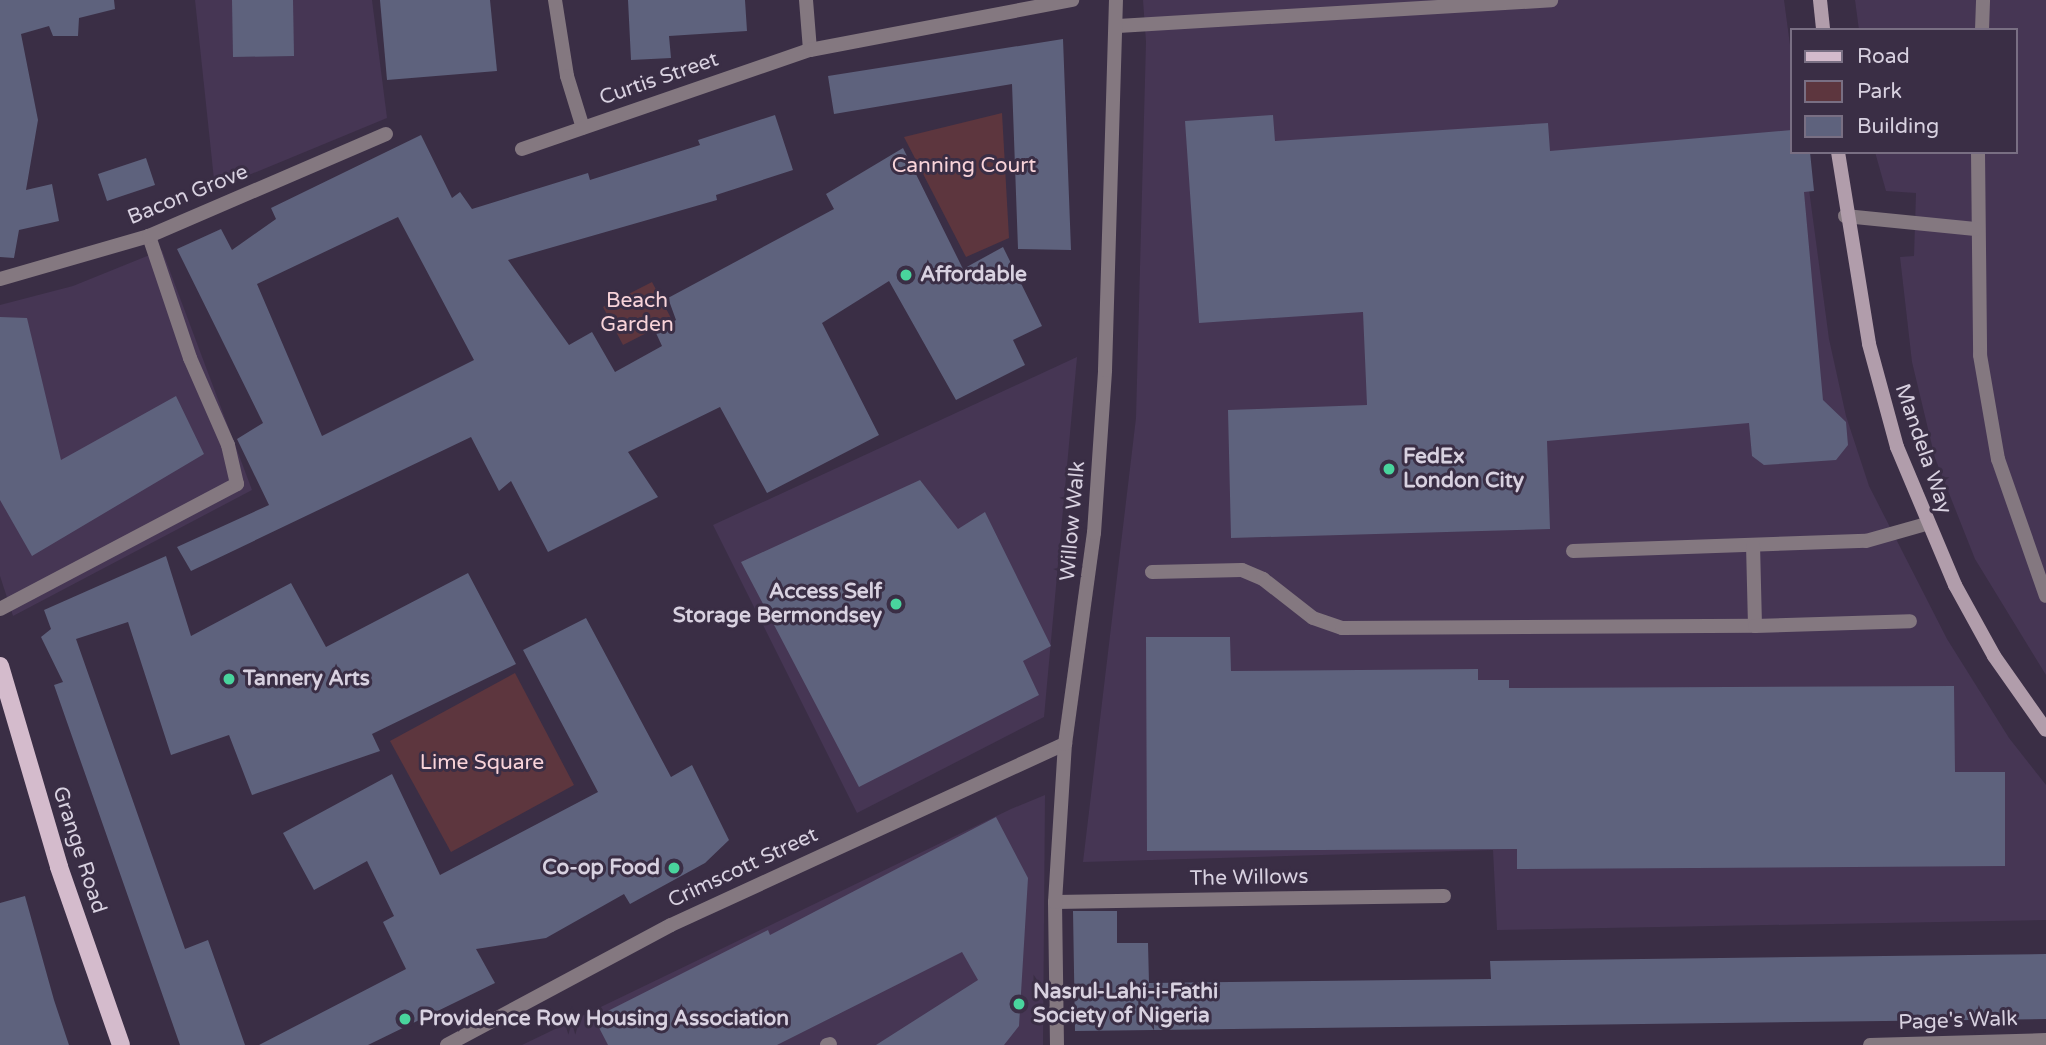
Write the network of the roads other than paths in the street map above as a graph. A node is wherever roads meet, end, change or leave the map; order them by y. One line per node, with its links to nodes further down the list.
1 (555, 0): 12 (street)
2 (806, 0): 11 (street)
3 (1072, 0): 11 (street, Curtis Street)
4 (1116, 0): 8 (street, Willow Walk)
5 (1551, 0): 8 (street)
6 (1819, 0): 9 (street)
7 (1983, 0): 10 (street)
8 (1118, 26): 31 (street, Willow Walk)
9 (1823, 28)
10 (1982, 28)
11 (810, 50): 12 (street, Curtis Street)
12 (583, 128): 14 (street, Curtis Street)
13 (386, 134): 19 (street, Bacon Grove)
14 (522, 149)
15 (1838, 154): 17 (street, Mandela Way)
16 (1978, 154): 18 (street)
17 (1845, 216): 18 (street); 21 (street, Mandela Way)
18 (1975, 229): 25 (street)
19 (149, 236): 20 (street, Bacon Grove); 26 (street)
20 (0, 279)
21 (1926, 524): 22 (street); 30 (street, Mandela Way)
22 (1753, 546): 23 (street); 28 (street)
23 (1573, 551)
24 (1152, 572): 28 (street)
25 (2046, 596)
26 (0, 610)
27 (1910, 621): 28 (street)
28 (1755, 626)
29 (0, 666): 36 (main road, Grange Road)
30 (2046, 730)
31 (1065, 744): 33 (street, Willow Walk); 37 (street, Crimscott Street)
32 (1444, 896): 33 (street, The Willows)
33 (1055, 902): 38 (street, Willow Walk)
34 (2046, 1040): 35 (street, Page's Walk)
35 (1935, 1044): 39 (street, Page's Walk)
36 (121, 1045)
37 (447, 1045)
38 (1056, 1045)
39 (1870, 1045)

